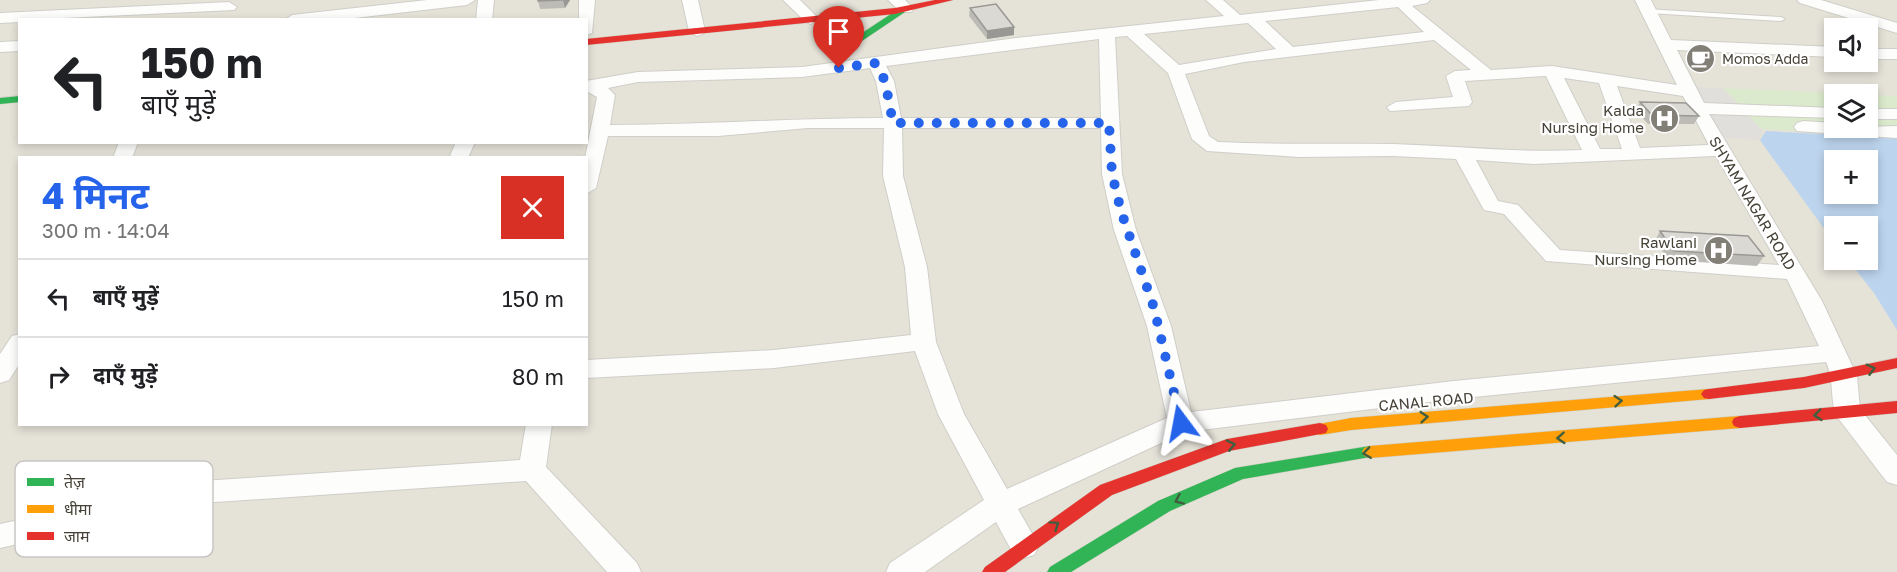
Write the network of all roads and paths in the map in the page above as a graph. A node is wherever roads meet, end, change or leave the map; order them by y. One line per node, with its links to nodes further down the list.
1 (467, 0): 14 (street)
2 (486, 0): 19 (street)
3 (587, 0): 20 (street)
4 (690, 0): 26 (street)
5 (791, 0): 22 (street)
6 (948, 0): 12 (main road)
7 (1214, 0): 21 (street)
8 (1422, 0): 10 (street)
9 (1805, 0): 24 (street)
10 (1402, 2): 21 (street); 28 (street)
11 (232, 4): 15 (street); 17 (street)
12 (901, 4): 22 (main road); 33 (main road)
13 (1646, 5): 23 (lane); 30 (street, SHYAM NAGAR ROAD)
14 (349, 6): 18 (street)
15 (113, 16): 16 (street)
16 (0, 18)
17 (218, 18)
18 (300, 18)
19 (484, 18)
20 (586, 18)
21 (1243, 18): 25 (street); 34 (street)
22 (811, 19): 26 (main road)
23 (1781, 19)
24 (1897, 28)
25 (1130, 30): 27 (street); 39 (street)
26 (697, 31): 29 (main road)
27 (1107, 33): 38 (street); 50 (street)
28 (1440, 35): 34 (street); 41 (street)
29 (588, 42)
30 (1667, 45): 35 (street); 44 (street, SHYAM NAGAR ROAD)
31 (18, 46): 32 (street)
32 (0, 47)
33 (841, 51)
34 (1289, 52): 39 (street)
35 (1824, 52)
36 (1878, 54): 37 (street)
37 (1897, 54)
38 (876, 63): 43 (street); 49 (street)
39 (1175, 70): 56 (street)
40 (1552, 71): 41 (street); 42 (street); 57 (street)
41 (1487, 75): 45 (street)
42 (1606, 80): 44 (street); 55 (street)
43 (590, 86): 52 (street)
44 (1694, 100): 46 (street); 54 (street, SHYAM NAGAR ROAD)
45 (1396, 107)
46 (1824, 112)
47 (1878, 114): 48 (street)
48 (1897, 114)
49 (893, 123): 50 (street); 52 (street); 60 (street)
50 (1109, 123): 69 (street)
51 (1790, 127): 53 (street)
52 (600, 131): 58 (street)
53 (1897, 132)
54 (1722, 150): 55 (street); 59 (street, SHYAM NAGAR ROAD)
55 (1633, 154): 57 (street)
56 (1464, 156): 57 (street); 59 (street)
57 (1594, 156)
58 (588, 180)
59 (1795, 273): 63 (street, SHYAM NAGAR ROAD)
60 (924, 342): 64 (street); 74 (street)
61 (18, 345): 65 (street)
62 (1897, 363): 63 (main road, CANAL ROAD, one-way to 62)
63 (1840, 365): 67 (street, SHYAM NAGAR ROAD); 69 (street); 77 (main road, CANAL ROAD, one-way to 63)
64 (588, 369)
65 (0, 374)
66 (1897, 407): 67 (main road)
67 (1847, 411): 68 (street); 72 (street); 81 (main road, one-way to 81)
68 (1897, 421)
69 (1181, 423): 74 (street)
70 (539, 426): 71 (street)
71 (532, 470): 73 (street); 78 (street)
72 (1897, 474)
73 (213, 491)
74 (1001, 504): 77 (street); 79 (street)
75 (15, 533): 76 (street)
76 (0, 536)
77 (1024, 546): 80 (main road, CANAL ROAD)
78 (626, 572)
79 (902, 572)
80 (991, 572)
81 (1056, 572)

